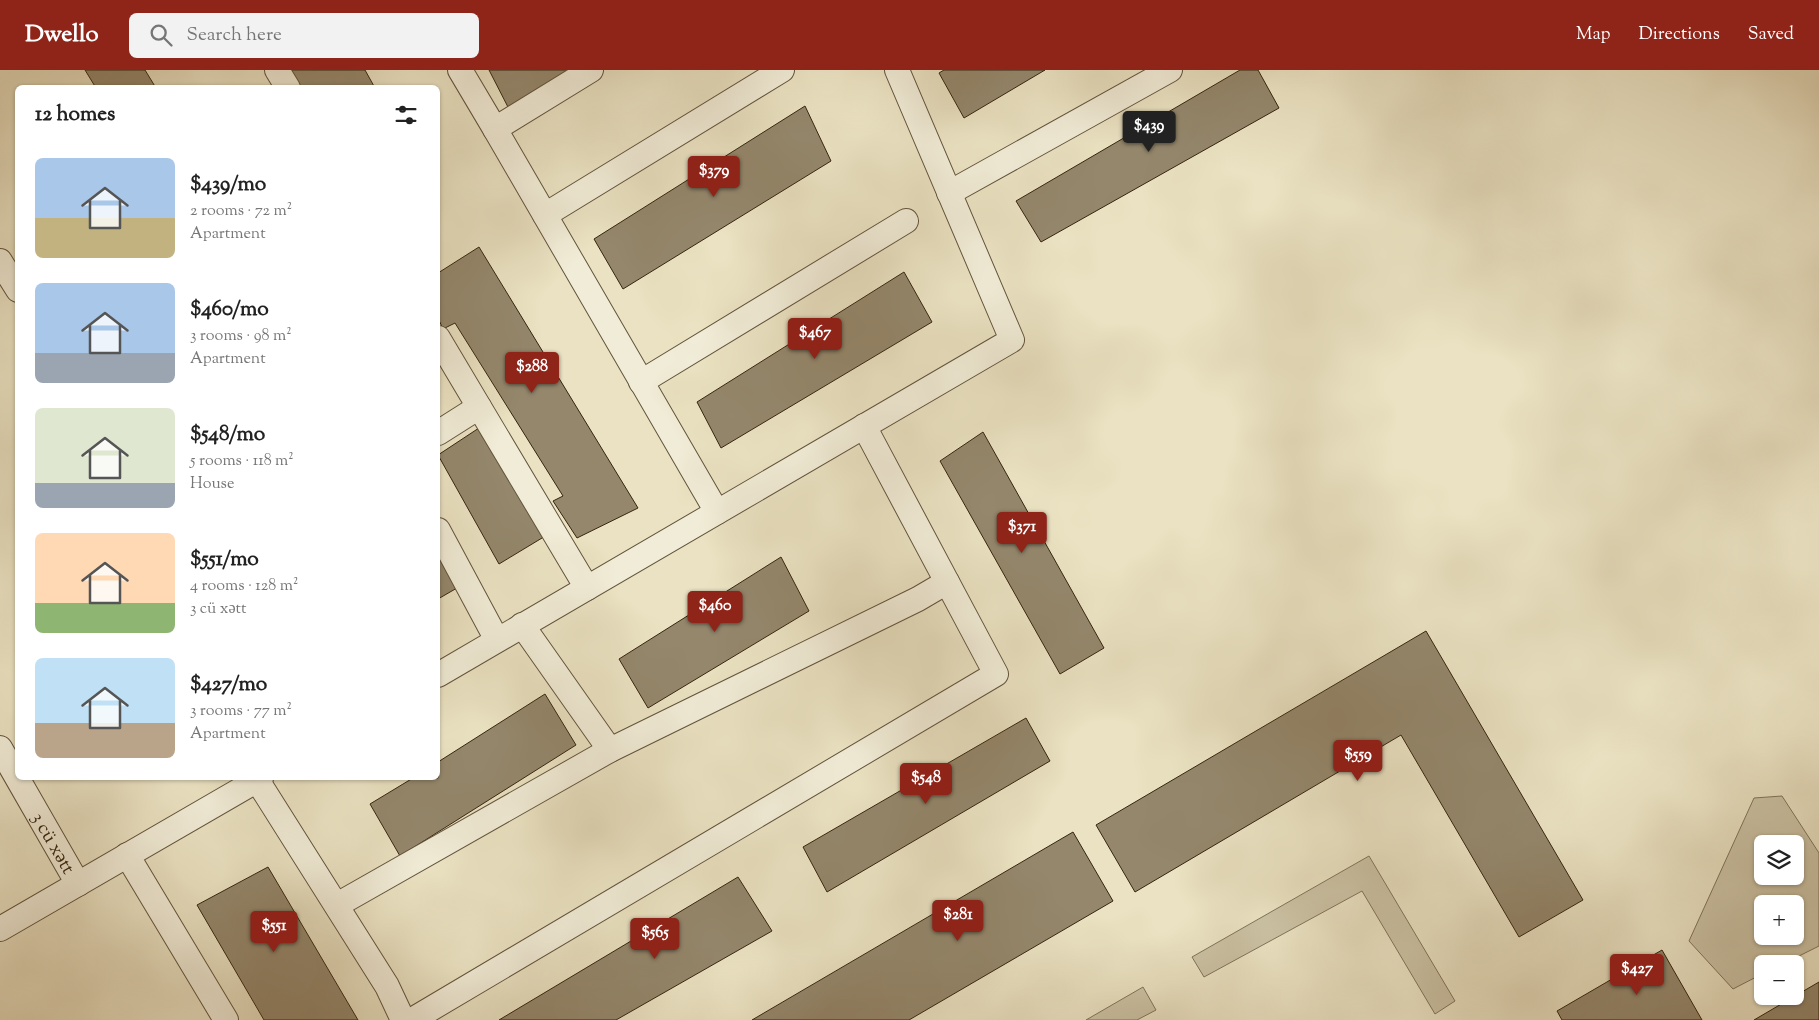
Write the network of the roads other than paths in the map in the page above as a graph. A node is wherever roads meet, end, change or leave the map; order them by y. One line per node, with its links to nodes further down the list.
1 (277, 70): 7 (street)
2 (460, 70): 8 (street)
3 (591, 70): 8 (street)
4 (782, 70): 10 (street)
5 (897, 70): 9 (street)
6 (1170, 70): 9 (street)
7 (286, 85)
8 (495, 129): 10 (street)
9 (949, 193): 17 (street)
10 (545, 215): 15 (street)
11 (906, 220): 15 (street)
12 (0, 261): 13 (street)
13 (15, 285)
14 (440, 341): 16 (street)
15 (641, 382): 19 (street)
16 (479, 407): 18 (street); 22 (street)
17 (864, 426): 19 (street); 21 (street)
18 (440, 432)
19 (716, 512): 22 (street)
20 (440, 534): 24 (street)
21 (948, 582): 27 (street); 38 (street)
22 (586, 588): 23 (street)
23 (522, 626): 24 (street); 27 (street)
24 (497, 640): 25 (street)
25 (440, 673)
26 (0, 748): 28 (street, 3 cü xətt)
27 (610, 750): 34 (street)
28 (15, 774)
29 (18, 780): 33 (street, 3 cü xətt)
30 (257, 780): 32 (street)
31 (260, 780): 34 (street)
32 (127, 855): 33 (street); 36 (street)
33 (78, 884): 35 (street)
34 (337, 905): 37 (street)
35 (0, 929)
36 (226, 1020)
37 (403, 1020)
38 (412, 1020)

